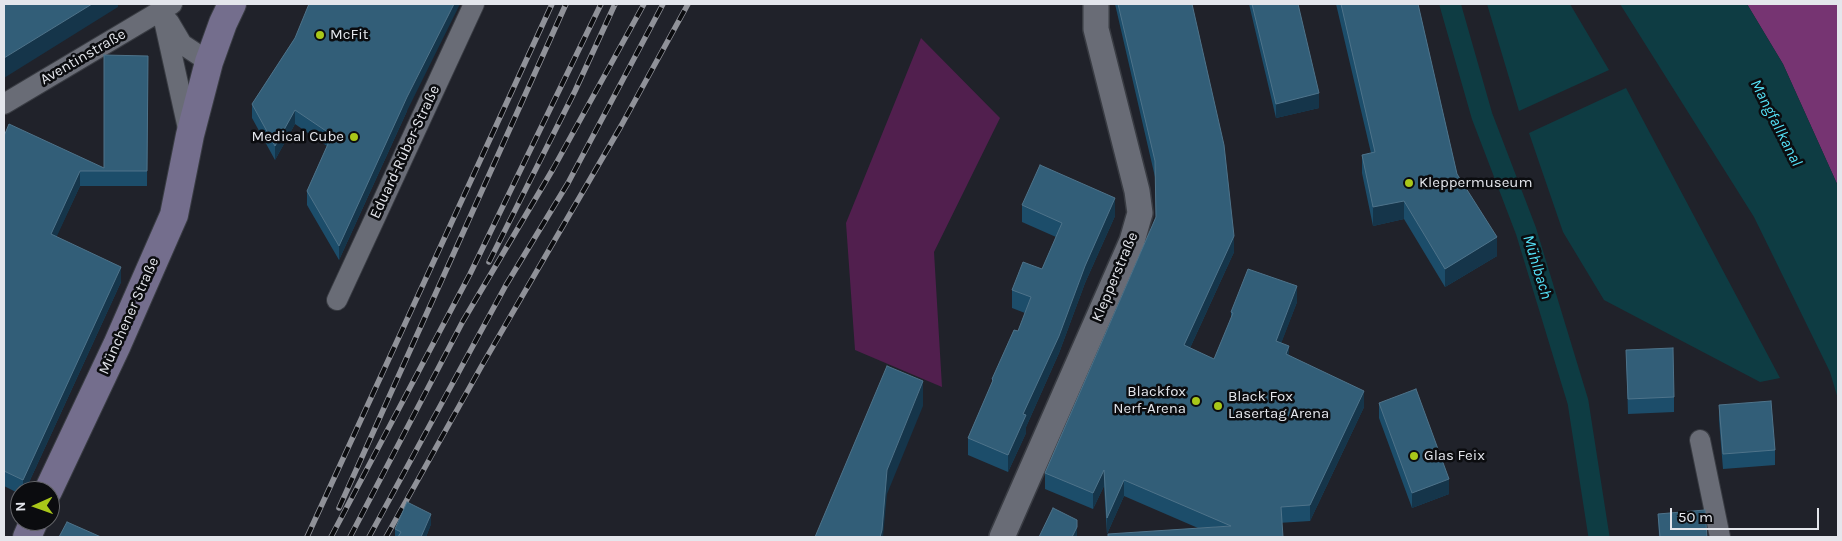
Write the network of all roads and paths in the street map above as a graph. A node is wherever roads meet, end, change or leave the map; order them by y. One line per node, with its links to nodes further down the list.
1 (232, 4): 5 (main road, Münchener Straße)
2 (474, 4): 8 (street, Eduard-Rüber-Straße)
3 (1096, 4): 11 (street, Klepperstraße)
4 (164, 6): 5 (street); 6 (street, Aventinstraße); 7 (street, Münchener Straße)
5 (209, 62): 7 (main road, Münchener Straße)
6 (4, 104)
7 (190, 135): 10 (main road, Münchener Straße)
8 (337, 300)
9 (1700, 440): 12 (street)
10 (53, 481)
11 (1002, 537)
12 (1720, 537)

